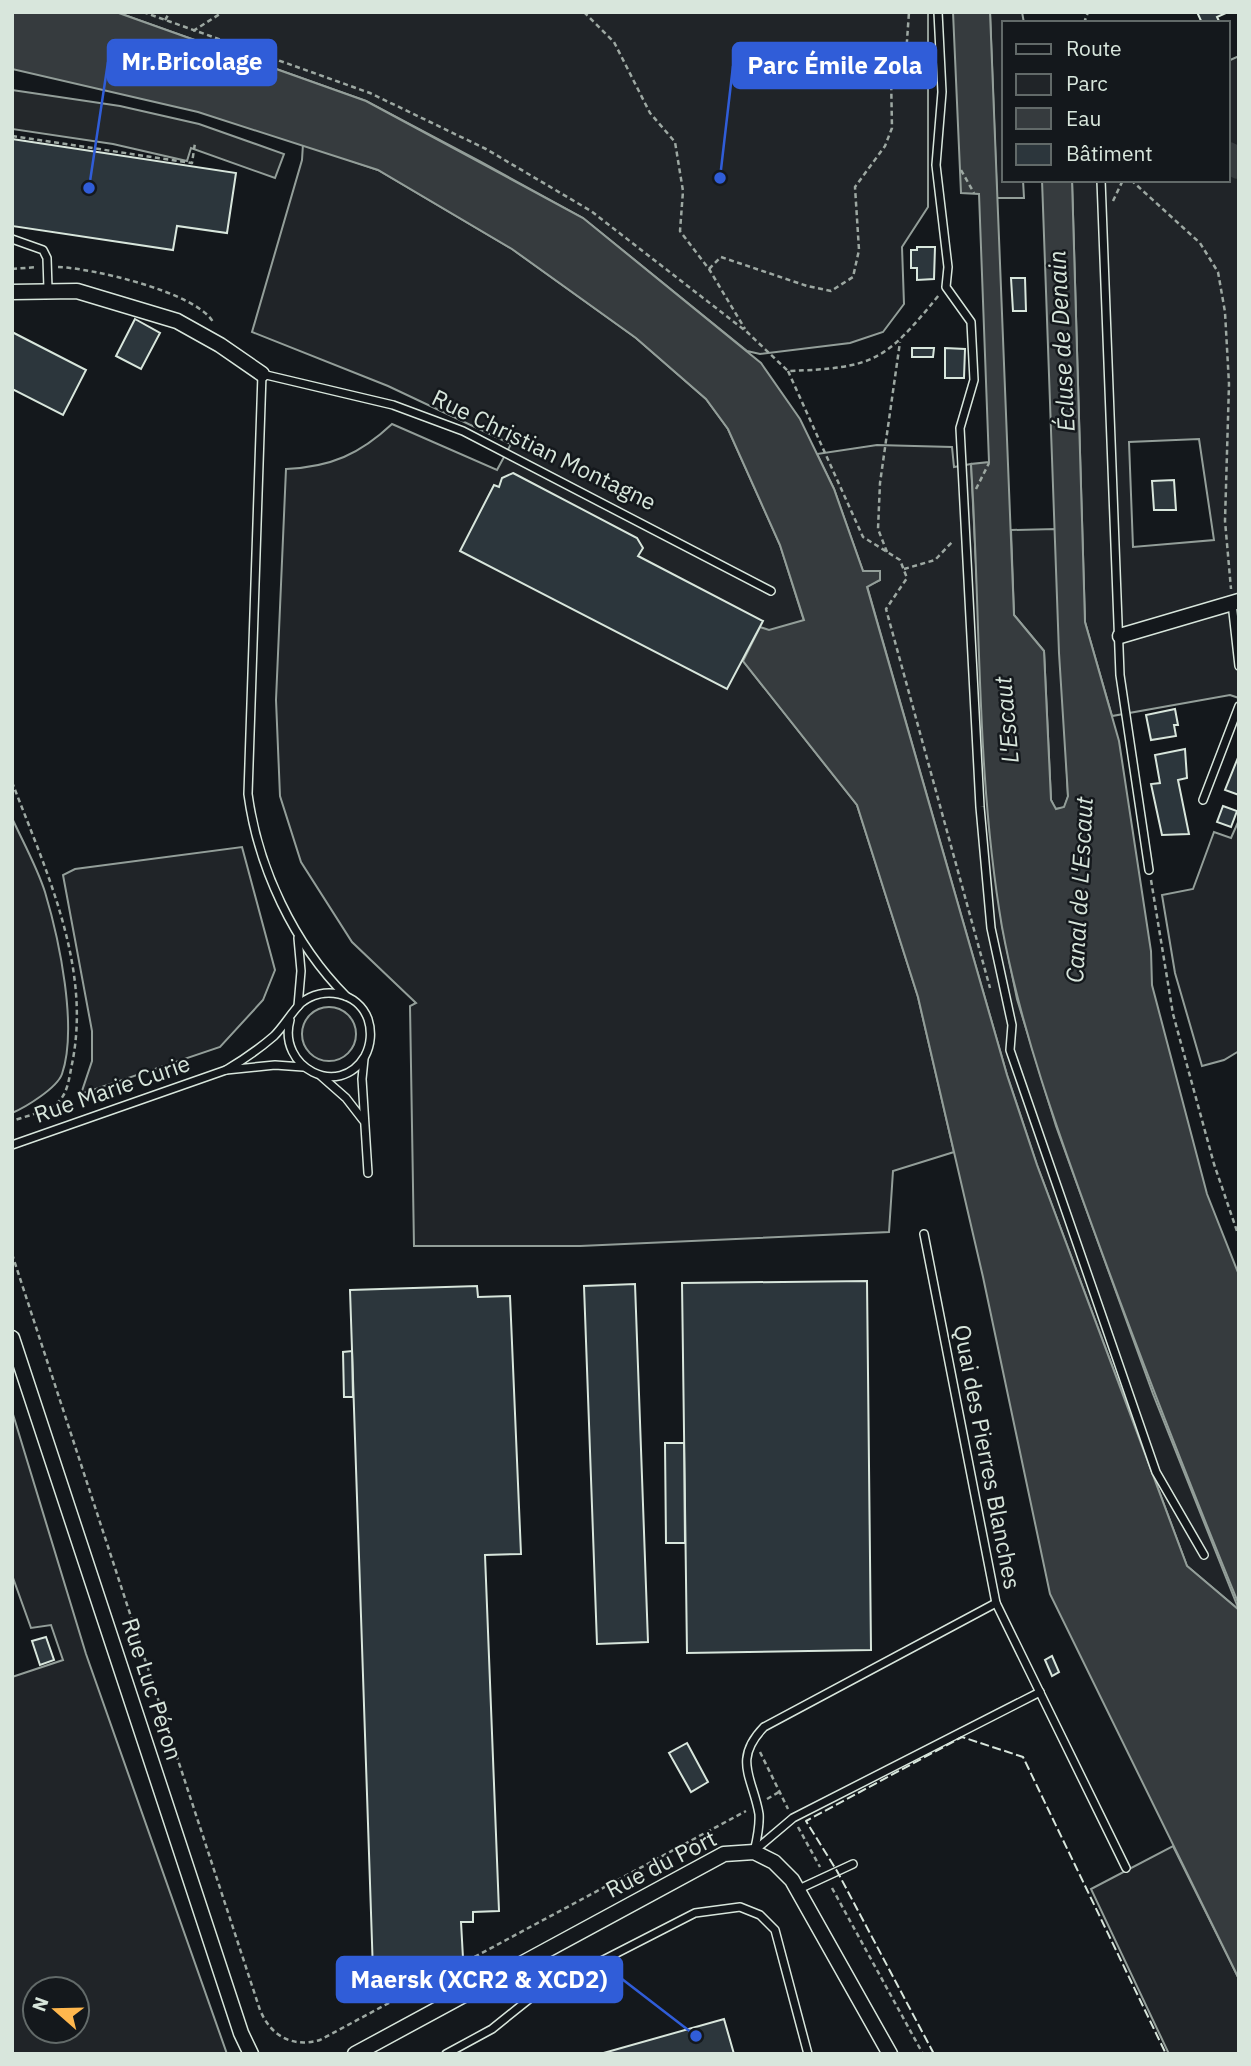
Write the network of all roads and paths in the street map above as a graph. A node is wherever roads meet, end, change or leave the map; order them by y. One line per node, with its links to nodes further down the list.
1 (144, 12): 7 (path)
2 (170, 12): 7 (path)
3 (223, 12): 8 (path)
4 (584, 12): 18 (path)
5 (909, 12): 18 (path)
6 (938, 12): 19 (lane)
7 (165, 20): 8 (path)
8 (193, 31): 22 (path)
9 (12, 136): 10 (path)
10 (195, 143)
11 (961, 170): 14 (path)
12 (1101, 182): 34 (lane)
13 (1133, 182): 33 (path)
14 (974, 193)
15 (12, 239): 16 (lane)
16 (48, 267): 17 (path); 20 (lane); 24 (path)
17 (12, 268)
18 (709, 269): 22 (path)
19 (946, 287): 23 (path); 57 (lane)
20 (48, 289): 21 (street, Rue Christian Montagne); 24 (street, Rue Christian Montagne)
21 (12, 292)
22 (747, 332): 25 (path)
23 (900, 342): 25 (path); 30 (path)
24 (220, 345): 26 (street, Rue Christian Montagne)
25 (788, 371): 30 (path)
26 (262, 374): 32 (lane, Rue Christian Montagne); 40 (lane)
27 (989, 463): 28 (path)
28 (973, 495)
29 (956, 531): 31 (path)
30 (887, 552): 31 (path)
31 (904, 569): 41 (path)
32 (771, 591)
33 (1236, 602): 34 (street); 35 (lane)
34 (1121, 636): 39 (lane)
35 (1239, 666)
36 (1239, 705): 38 (lane)
37 (12, 782): 49 (path)
38 (1203, 800)
39 (1149, 870): 54 (path)
40 (295, 927): 42 (lane); 43 (lane)
41 (991, 989)
42 (346, 996): 43 (lane); 45 (lane)
43 (298, 1006): 44 (lane)
44 (290, 1020): 46 (lane); 47 (lane, Rue Marie Curie)
45 (365, 1055): 48 (lane); 50 (lane)
46 (303, 1068): 47 (lane, Rue Marie Curie); 48 (lane)
47 (226, 1070): 51 (lane, Rue Marie Curie)
48 (320, 1076): 50 (lane)
49 (12, 1121)
50 (363, 1121): 52 (lane)
51 (12, 1145)
52 (368, 1173)
53 (924, 1234): 58 (lane, Quai des Pierres Blanches)
54 (1239, 1237)
55 (12, 1254): 62 (path)
56 (12, 1338): 69 (street, Rue Luc Péron)
57 (1204, 1555)
58 (996, 1603): 59 (lane, Quai des Pierres Blanches); 60 (lane)
59 (1040, 1692): 63 (lane); 66 (lane, Quai des Pierres Blanches)
60 (754, 1740): 61 (path); 62 (lane, Rue du Port)
61 (779, 1792): 62 (path); 63 (path)
62 (757, 1805): 64 (lane, Rue du Port)
63 (793, 1818): 64 (lane); 67 (path)
64 (754, 1852): 68 (street); 70 (street, Rue du Port)
65 (853, 1864): 67 (lane)
66 (1126, 1868)
67 (826, 1876): 68 (lane); 74 (path)
68 (799, 1889): 73 (street)
69 (251, 2054)
70 (355, 2054)
71 (446, 2054): 72 (lane)
72 (808, 2054)
73 (890, 2054)
74 (923, 2054)

